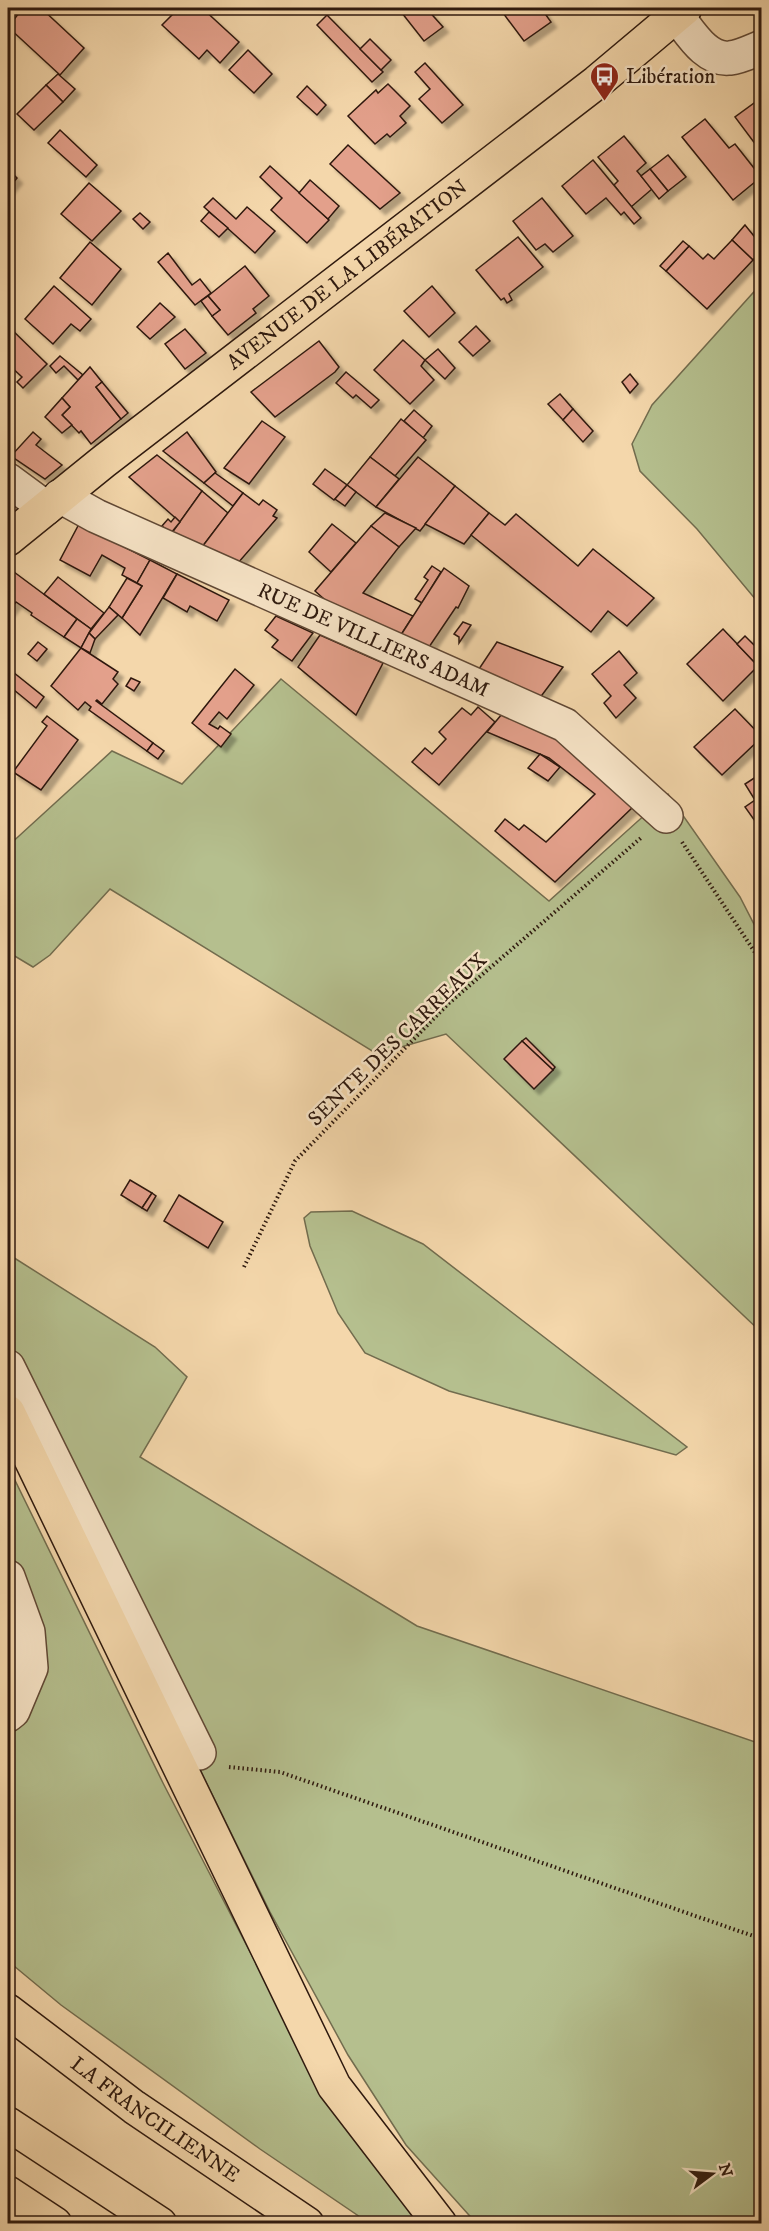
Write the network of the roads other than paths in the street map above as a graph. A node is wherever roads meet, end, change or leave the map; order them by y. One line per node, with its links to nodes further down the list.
1 (681, 12): 2 (street); 4 (main road, AVENUE DE LA LIBÉRATION)
2 (762, 47)
3 (8, 480): 4 (street, RUE DE VILLIERS ADAM)
4 (53, 502): 5 (main road, AVENUE DE LA LIBÉRATION); 6 (street, RUE DE VILLIERS ADAM)
5 (8, 539)
6 (666, 816)
7 (8, 1367): 11 (street)
8 (8, 1412): 18 (main road)
9 (8, 1577): 10 (street)
10 (8, 1715)
11 (199, 1753)
12 (8, 2011): 17 (main road, LA FRANCILIENNE)
13 (8, 2124): 16 (main road)
14 (8, 2193): 15 (main road)
15 (55, 2223)
16 (160, 2223)
17 (307, 2223)
18 (440, 2223)

